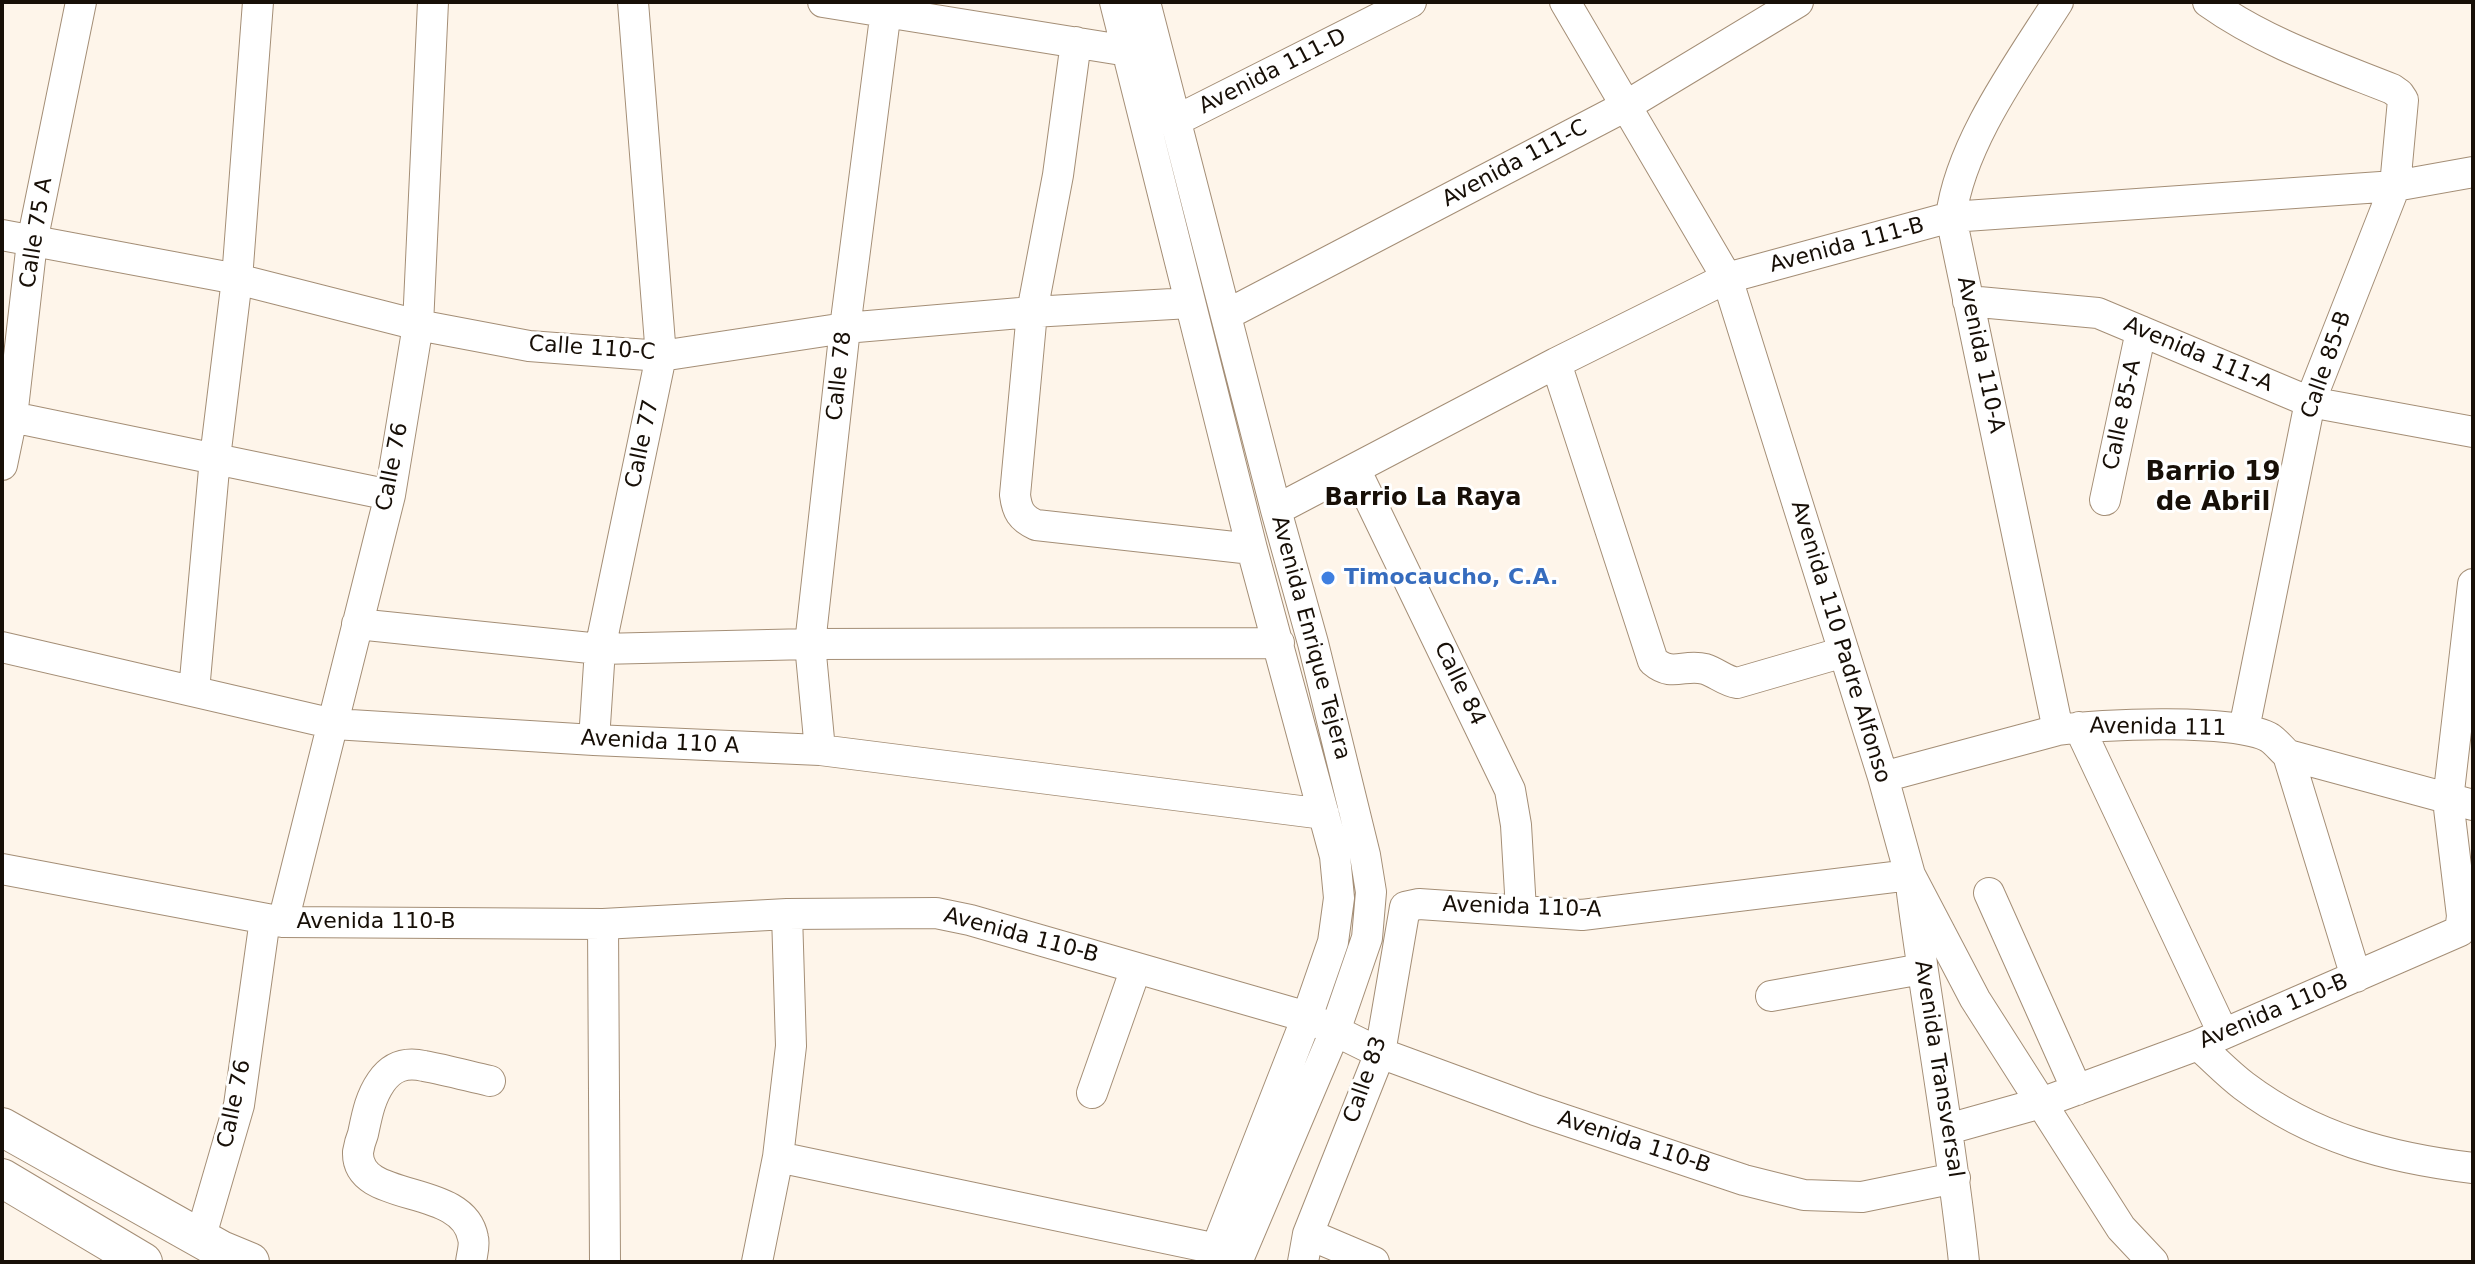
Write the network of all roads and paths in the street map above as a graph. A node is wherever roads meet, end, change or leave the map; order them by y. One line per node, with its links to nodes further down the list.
1 (81, 2): 22 (street, Calle 75 A)
2 (258, 2): 24 (street)
3 (433, 2): 29 (street, Calle 76)
4 (633, 2): 32 (street, Calle 77)
5 (823, 2): 13 (street)
6 (1115, 2): 15 (street, Avenida Enrique Tejera)
7 (1145, 2): 17 (street, Avenida Enrique Tejera)
8 (1411, 2): 17 (street, Avenida 111-D)
9 (1565, 2): 16 (street, Avenida 110 Padre Alfonso)
10 (1798, 2): 16 (street, Avenida 111-C)
11 (2058, 2): 20 (street, Avenida 110-A)
12 (2208, 2): 19 (street, Calle 85-B)
13 (887, 7): 14 (street); 30 (street, Calle 78)
14 (1076, 42): 15 (street); 27 (street)
15 (1128, 51): 26 (street, Avenida Enrique Tejera)
16 (1624, 107): 23 (street, Avenida 110 Padre Alfonso); 28 (street, Avenida 111-C)
17 (1177, 120): 28 (street, Avenida Enrique Tejera)
18 (2473, 172): 19 (street, Avenida 111-B)
19 (2395, 186): 20 (street, Avenida 111-B); 34 (street, Calle 85-B)
20 (1951, 217): 23 (street, Avenida 111-B); 25 (street, Avenida 110-A)
21 (2, 235): 22 (street, Calle 110-C)
22 (32, 242): 24 (street, Calle 110-C); 35 (street, Calle 75 A)
23 (1727, 278): 33 (street, Avenida 111-B); 50 (street, Avenida 110 Padre Alfonso)
24 (237, 279): 29 (street, Calle 110-C); 37 (street)
25 (1968, 301): 31 (street, Avenida 111-A); 53 (street, Avenida 110-A)
26 (1190, 303): 27 (street, Calle 110-C); 43 (street, Avenida Enrique Tejera)
27 (1032, 312): 30 (street, Calle 110-C); 43 (street)
28 (1226, 315): 42 (street, Avenida Enrique Tejera)
29 (418, 325): 32 (street, Calle 110-C); 40 (street, Calle 76)
30 (845, 328): 32 (street, Calle 110-C); 47 (street, Calle 78)
31 (2141, 331): 34 (street, Avenida 111-A); 41 (street, Calle 85-A)
32 (661, 356): 49 (street, Calle 77)
33 (1556, 363): 39 (street, Avenida 111-B); 50 (street)
34 (2310, 402): 36 (street, Avenida 111-A); 54 (street, Calle 85-B)
35 (12, 417): 37 (street); 38 (street, Calle 75 A)
36 (2473, 432)
37 (215, 458): 40 (street); 51 (street)
38 (2, 465)
39 (1355, 469): 42 (street, Avenida 111-B); 65 (street, Calle 84)
40 (390, 495): 45 (street, Calle 76)
41 (2105, 500)
42 (1276, 510): 77 (street, Avenida Enrique Tejera)
43 (1252, 549): 46 (street, Avenida Enrique Tejera)
44 (2473, 584): 59 (street)
45 (357, 624): 49 (street); 52 (street, Calle 76)
46 (1279, 643): 47 (street); 60 (street, Avenida Enrique Tejera)
47 (810, 644): 49 (street); 56 (street, Calle 78)
48 (2, 647): 51 (street, Avenida 110 A)
49 (600, 649): 55 (street, Calle 77)
50 (1844, 652): 58 (street, Avenida 110 Padre Alfonso)
51 (194, 691): 52 (street, Avenida 110 A)
52 (334, 724): 55 (street, Avenida 110 A); 68 (street, Calle 76)
53 (2069, 728): 54 (street, Avenida 111); 58 (street, Avenida 111); 78 (street, Avenida 110-A)
54 (2244, 729): 57 (street, Avenida 111)
55 (594, 740): 56 (street, Avenida 110 A)
56 (820, 750): 60 (street, Avenida 110 A)
57 (2288, 755): 59 (street, Avenida 111); 72 (street)
58 (1883, 777): 62 (street, Avenida 110 Padre Alfonso)
59 (2461, 803): 67 (street)
60 (1324, 814): 76 (street, Avenida Enrique Tejera)
61 (2, 869): 68 (street, Avenida 110-B)
62 (1910, 875): 65 (street, Avenida 110-A); 71 (street, Avenida Transversal); 74 (street, Avenida 110 Padre Alfonso)
63 (1989, 893): 81 (street)
64 (1419, 904): 65 (street, Avenida 110-A); 79 (street, Calle 83)
65 (1521, 910)
66 (787, 914): 69 (street, Avenida 110-B); 70 (street, Avenida 110-B); 86 (street)
67 (2465, 914): 72 (street, Avenida 110-B)
68 (274, 920): 69 (street, Avenida 110-B); 90 (street, Calle 76)
69 (603, 924): 96 (street)
70 (1136, 968): 76 (street, Avenida 110-B); 82 (street)
71 (1922, 969): 73 (street); 75 (street, Avenida Transversal)
72 (2356, 977): 78 (street, Avenida 110-B)
73 (1771, 996)
74 (1975, 999): 75 (street); 83 (street, Avenida 110 Padre Alfonso)
75 (1931, 1011): 85 (street, Avenida Transversal)
76 (1307, 1017): 77 (street, Avenida 110-B); 93 (street, Avenida Enrique Tejera)
77 (1335, 1031): 79 (street, Avenida 110-B); 93 (street, Avenida Enrique Tejera)
78 (2211, 1039): 81 (street, Avenida 110-B); 87 (street, Avenida 110-A)
79 (1380, 1053): 89 (street, Avenida 110-B); 91 (street, Calle 83)
80 (490, 1081): 95 (street)
81 (2077, 1090): 83 (street, Avenida 110-B)
82 (1092, 1093)
83 (2041, 1103): 85 (street, Avenida 110-B); 100 (street, Avenida 110 Padre Alfonso)
84 (2, 1127): 90 (main road)
85 (1948, 1129): 89 (street, Avenida Transversal)
86 (778, 1157): 93 (street); 97 (street)
87 (2473, 1168)
88 (2, 1178): 92 (main road)
89 (1955, 1178): 99 (street, Avenida Transversal)
90 (200, 1239): 94 (main road)
91 (1305, 1248): 98 (street)
92 (129, 1256)
93 (1222, 1258)
94 (250, 1262)
95 (471, 1262)
96 (605, 1262)
97 (757, 1262)
98 (1374, 1262)
99 (1964, 1262)
100 (2153, 1262)

